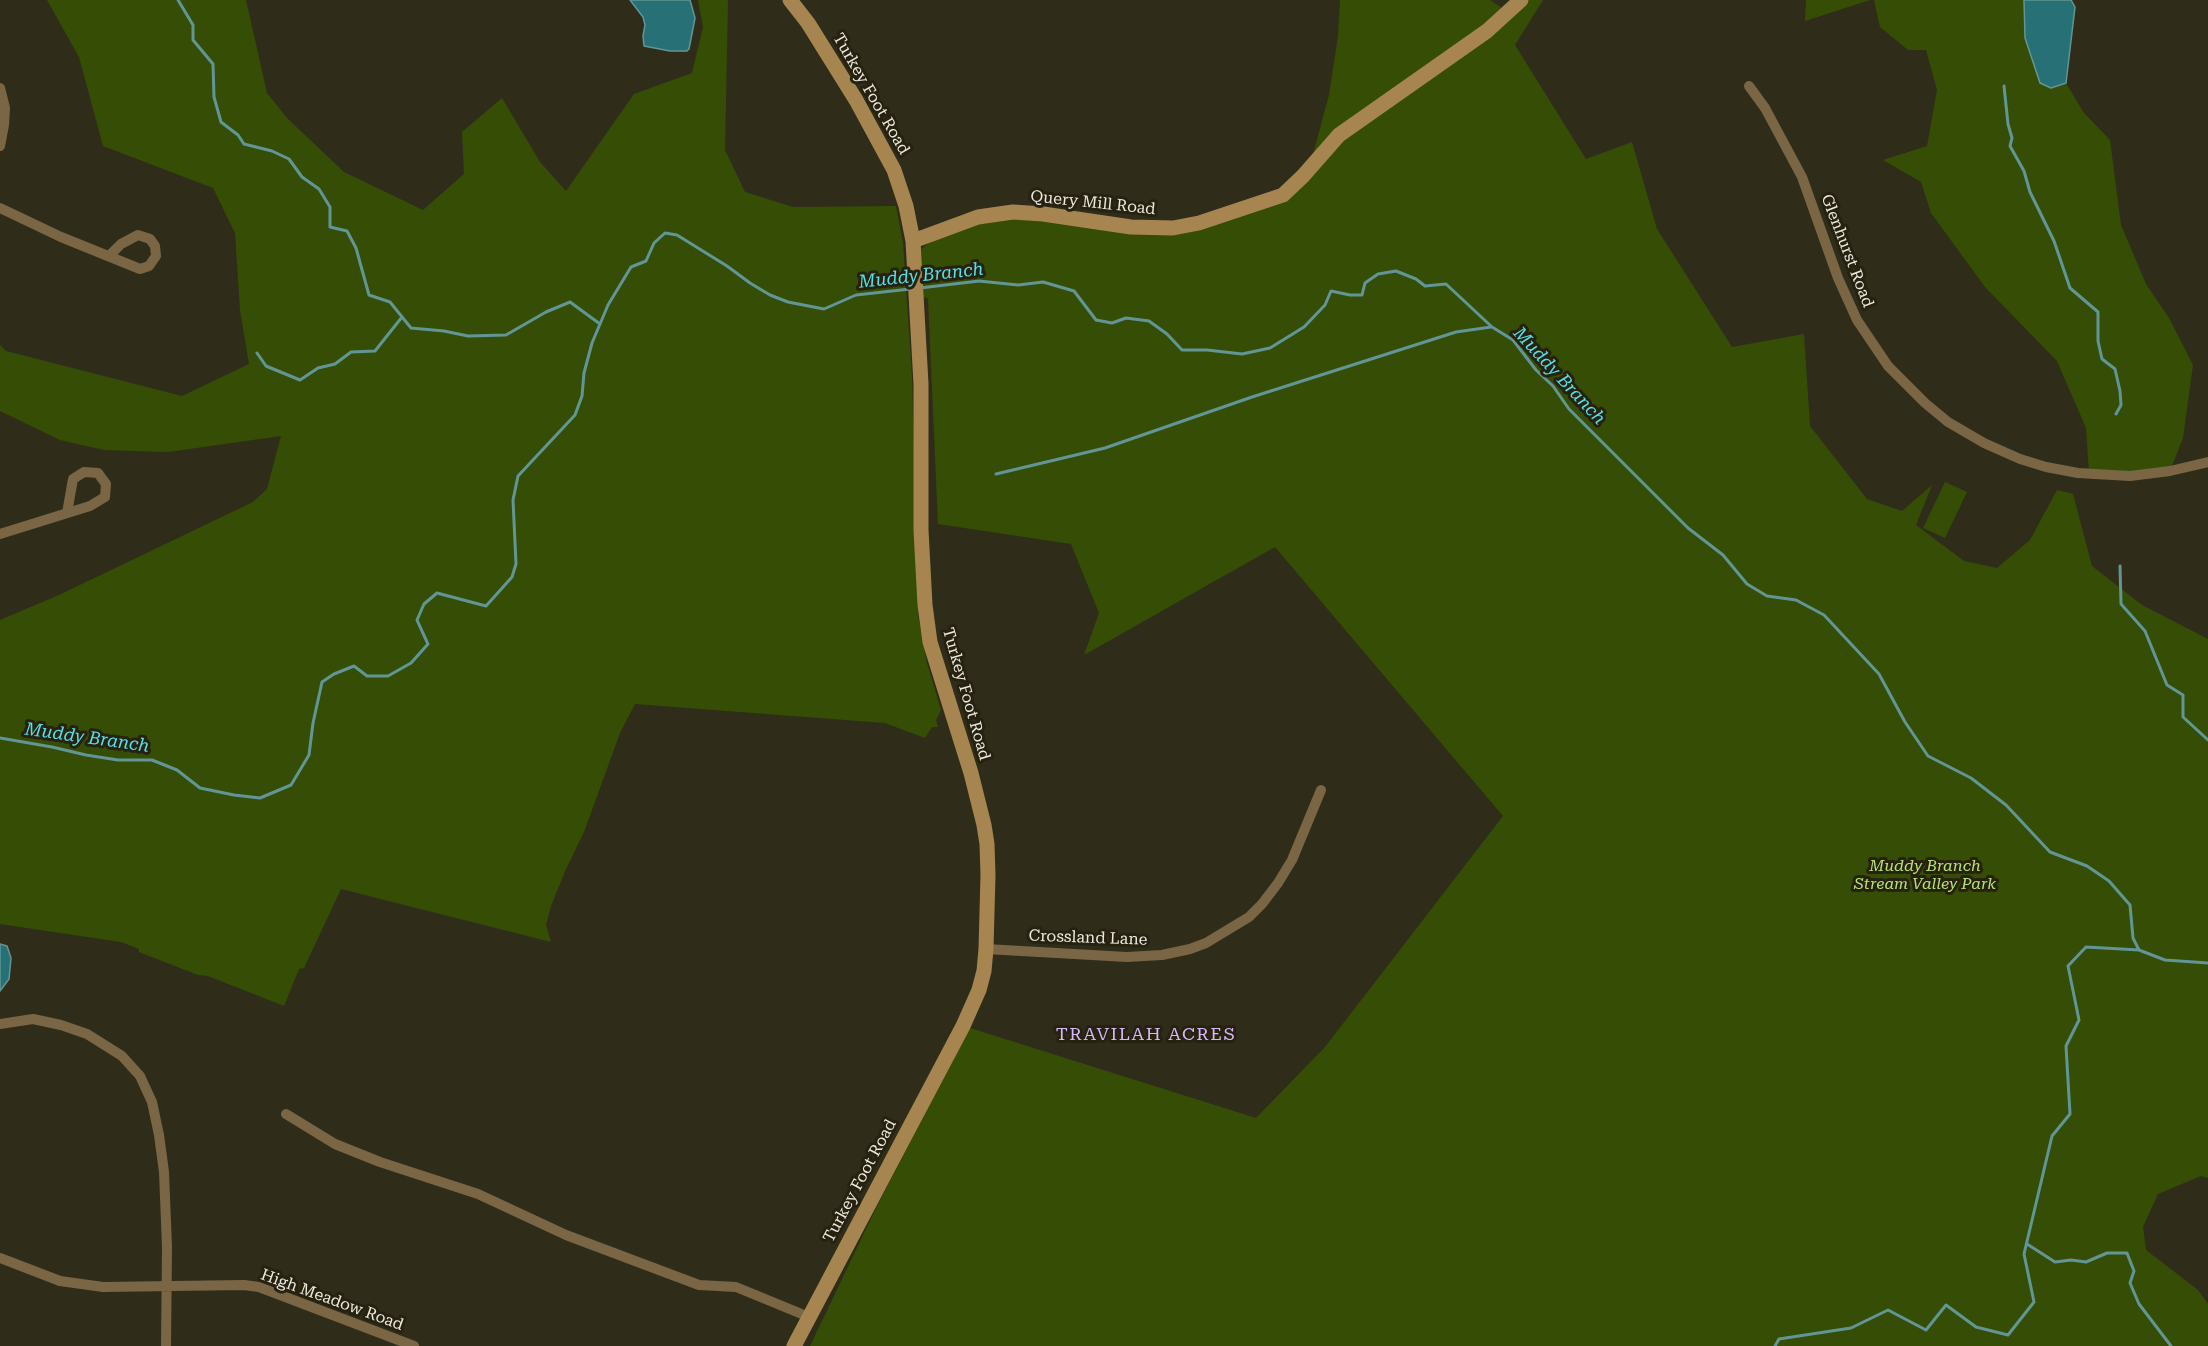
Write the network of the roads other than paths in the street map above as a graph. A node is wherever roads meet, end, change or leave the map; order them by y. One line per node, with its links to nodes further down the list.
1 (790, 0): 7 (street, Turkey Foot Road)
2 (1521, 0): 7 (street, Query Mill Road)
3 (1749, 86): 9 (street, Glenhurst Road)
4 (0, 88): 5 (street)
5 (0, 146)
6 (0, 208): 8 (street)
7 (913, 241): 13 (street, Turkey Foot Road)
8 (109, 256)
9 (2208, 462)
10 (67, 513): 11 (street)
11 (0, 534)
12 (1321, 790): 13 (street, Crossland Lane)
13 (986, 949): 18 (street, Turkey Foot Road)
14 (0, 1024): 17 (street)
15 (286, 1114): 18 (street)
16 (0, 1258): 17 (street, High Meadow Road)
17 (168, 1286): 19 (street); 20 (street, High Meadow Road)
18 (809, 1317): 21 (street, Turkey Foot Road)
19 (166, 1346)
20 (414, 1346)
21 (794, 1346)

